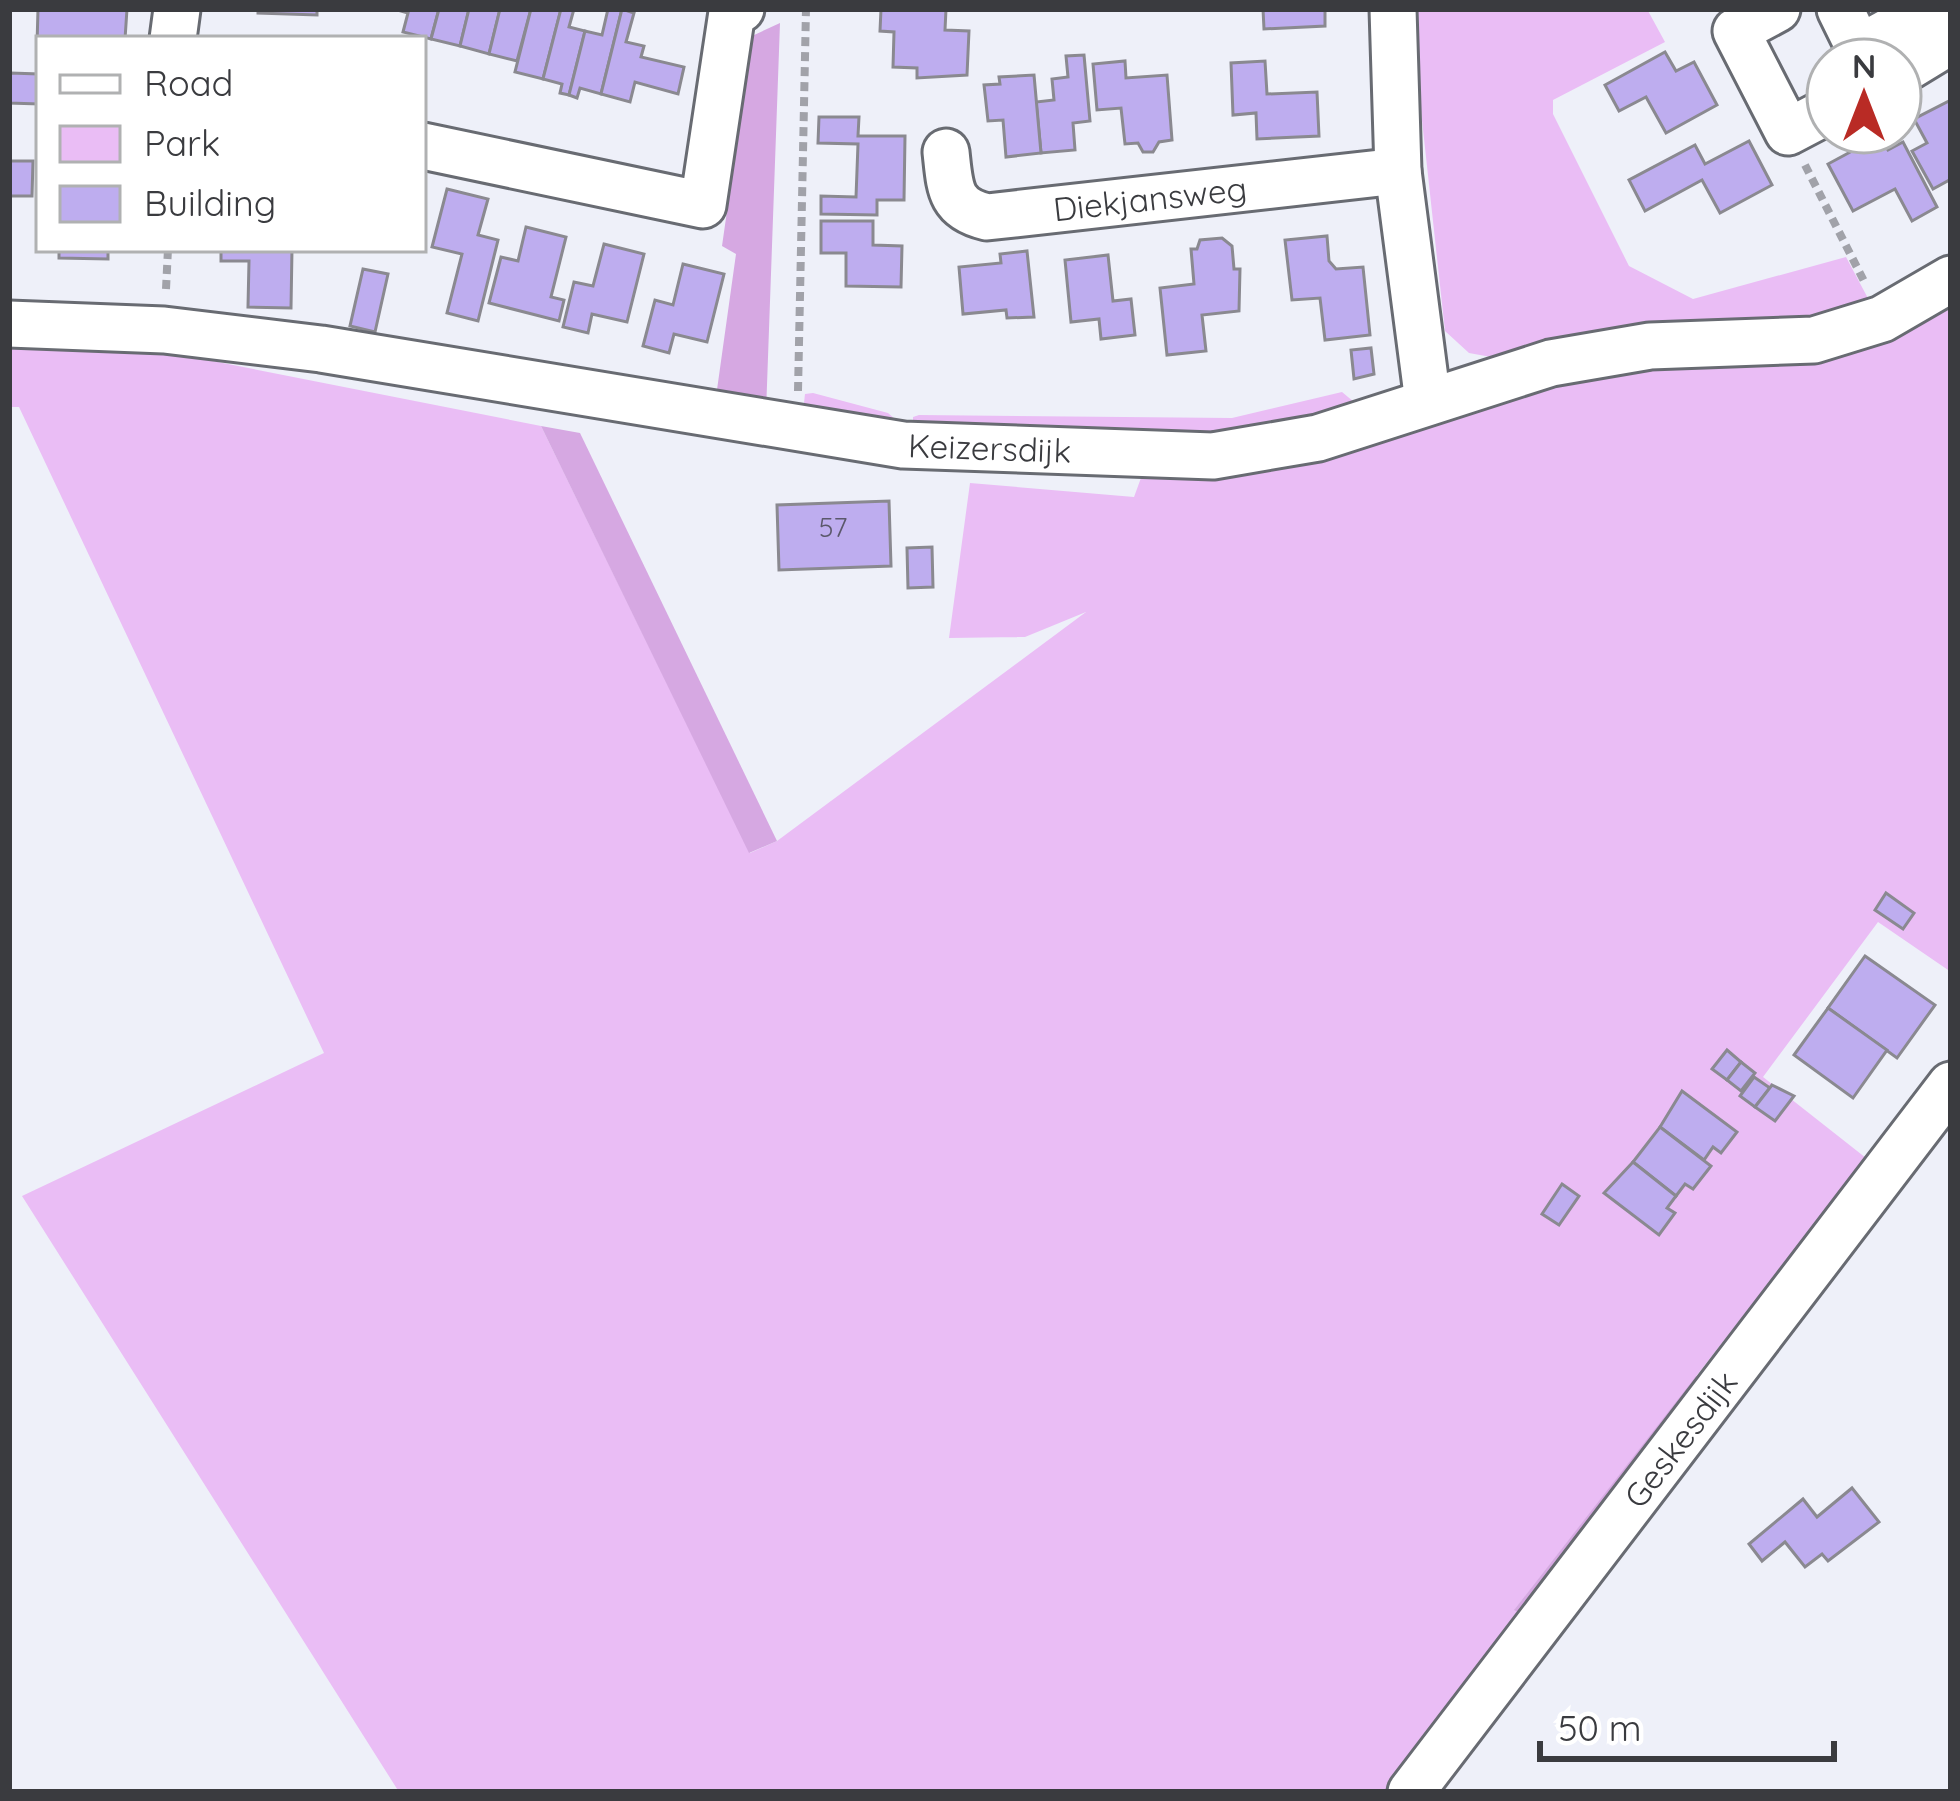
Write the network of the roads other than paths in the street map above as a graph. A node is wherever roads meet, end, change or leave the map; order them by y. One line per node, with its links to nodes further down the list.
1 (741, 9): 9 (street)
2 (1393, 9): 11 (street)
3 (1778, 9): 8 (street)
4 (1930, 9): 5 (street)
5 (1862, 36)
6 (1951, 41): 7 (street)
7 (1924, 57)
8 (1804, 124)
9 (426, 147)
10 (946, 152): 11 (street, Diekjansweg)
11 (1398, 171): 14 (street)
12 (1951, 278): 14 (street, Keizersdijk)
13 (9, 324): 14 (street, Keizersdijk)
14 (1428, 402)
15 (1951, 1085): 16 (street, Geskesdijk)
16 (1411, 1792)

